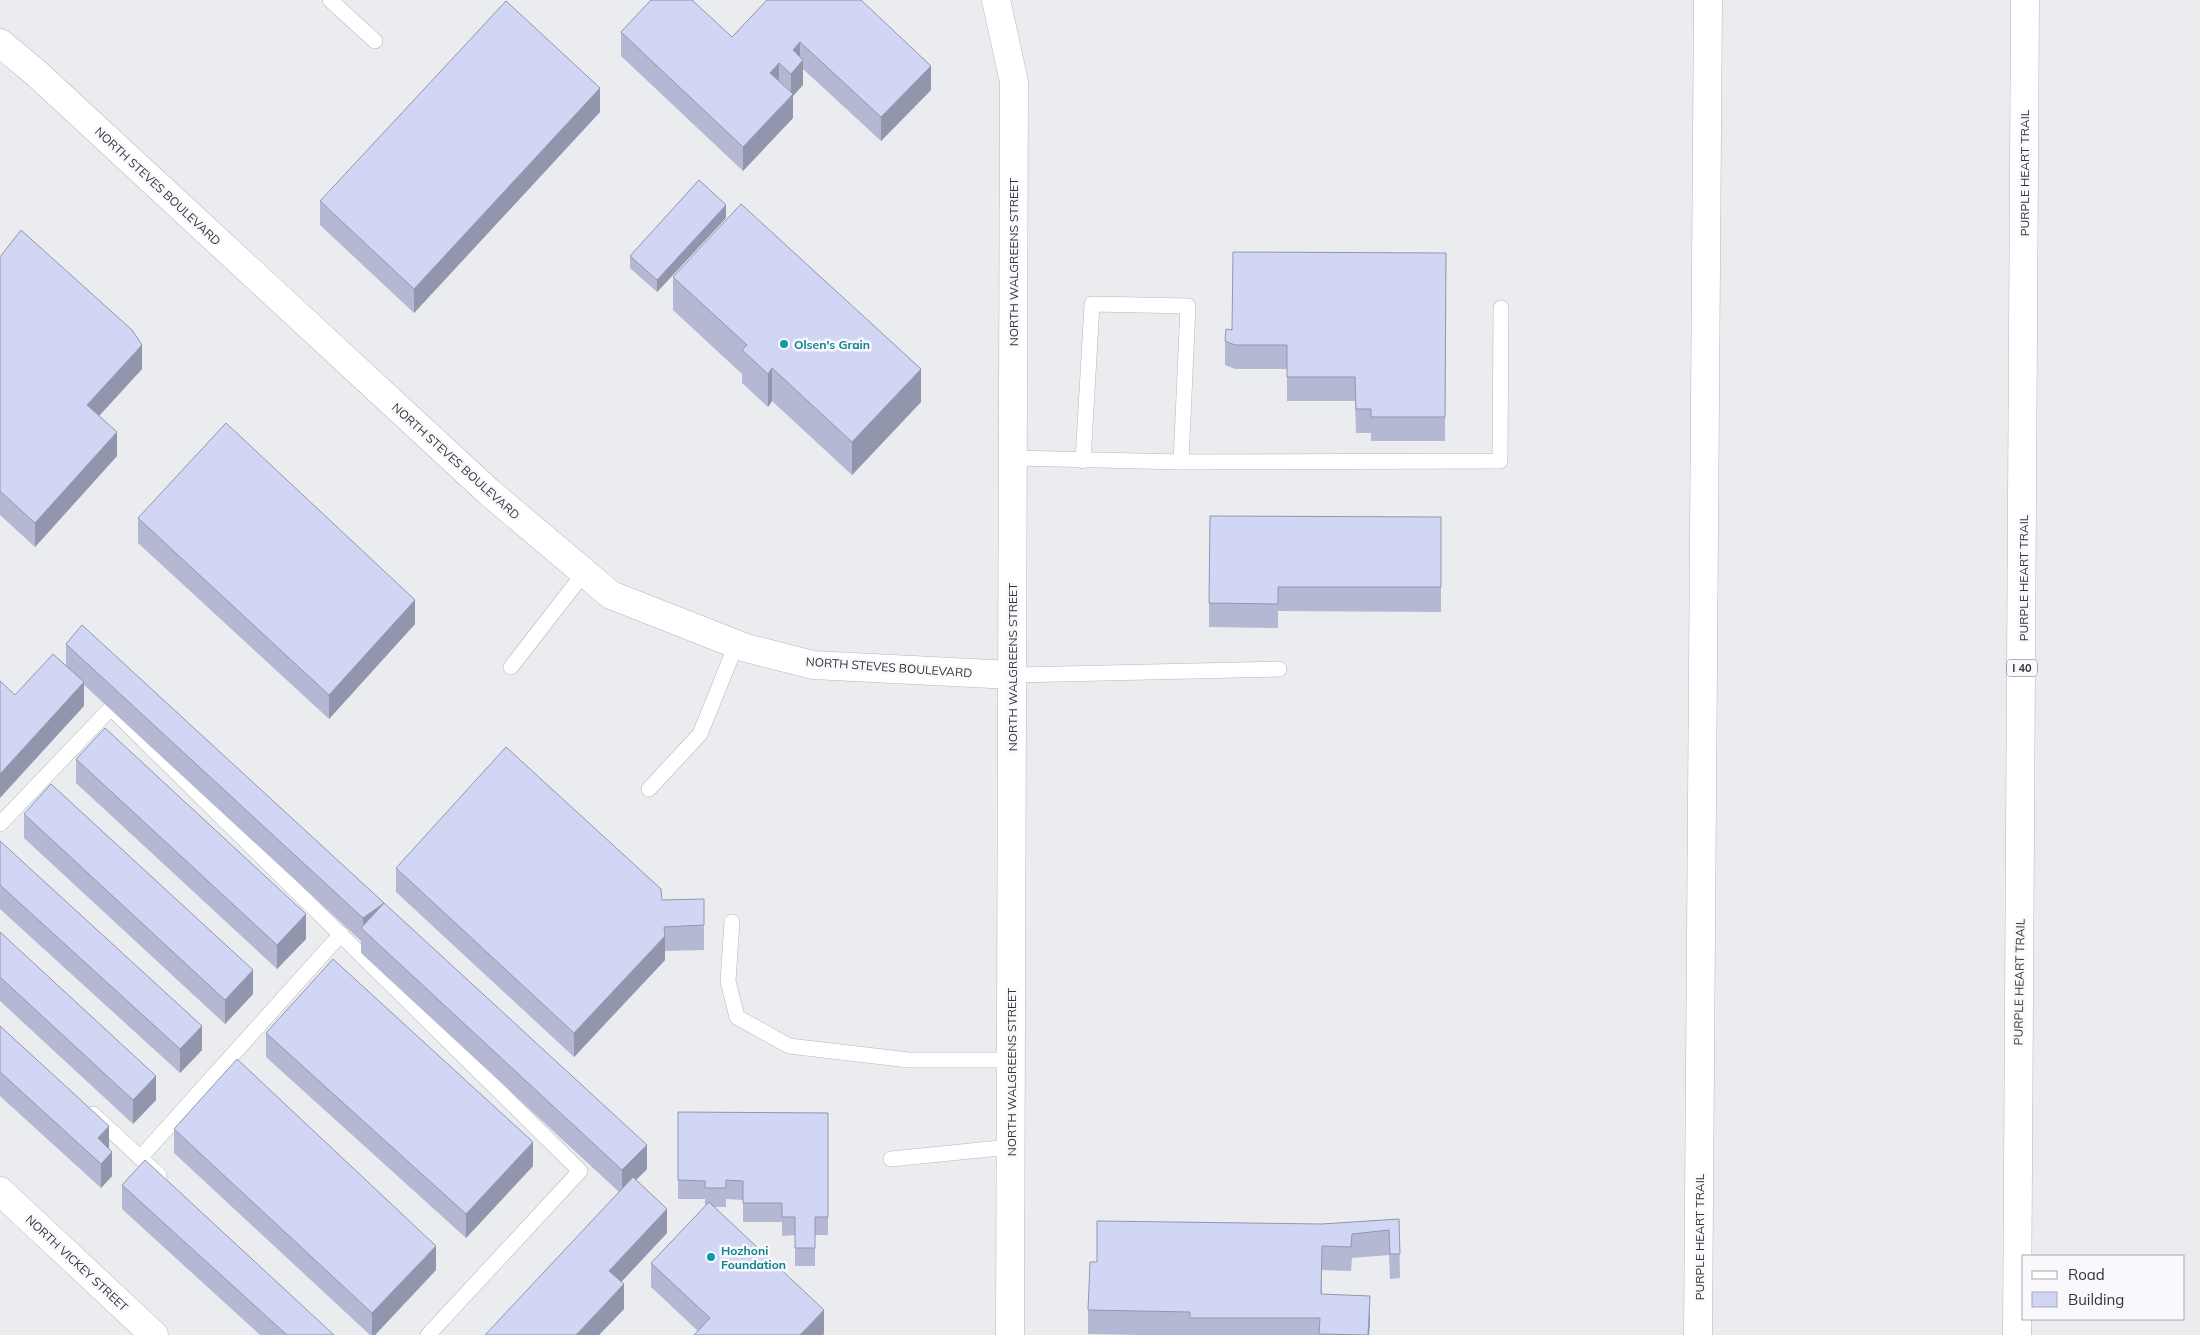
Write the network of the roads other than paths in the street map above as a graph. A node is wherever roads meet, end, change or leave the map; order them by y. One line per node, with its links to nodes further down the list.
1 (330, 0): 5 (lane)
2 (996, 0): 8 (main road, NORTH WALGREENS STREET)
3 (1708, 0): 30 (main road, PURPLE HEART TRAIL)
4 (2025, 0): 31 (main road, PURPLE HEART TRAIL / I 40)
5 (374, 41)
6 (0, 43): 11 (main road, NORTH STEVES BOULEVARD)
7 (1501, 308): 10 (lane)
8 (1012, 458): 9 (lane); 15 (main road, NORTH WALGREENS STREET)
9 (1083, 461): 10 (lane); 10 (lane)
10 (1181, 462)
11 (584, 573): 12 (main road, NORTH STEVES BOULEVARD); 13 (lane)
12 (736, 645): 15 (main road, NORTH STEVES BOULEVARD); 16 (lane)
13 (511, 667)
14 (1279, 669): 15 (lane)
15 (1012, 674): 20 (main road, NORTH WALGREENS STREET)
16 (649, 789)
17 (0, 824): 19 (lane)
18 (732, 922): 20 (lane)
19 (341, 934): 23 (lane); 28 (lane)
20 (1011, 1060): 22 (main road, NORTH WALGREENS STREET)
21 (84, 1106): 23 (lane)
22 (1010, 1147): 24 (lane); 29 (main road, NORTH WALGREENS STREET)
23 (140, 1158): 25 (lane)
24 (891, 1159)
25 (169, 1184)
26 (2, 1196): 27 (main road, NORTH VICKEY STREET)
27 (154, 1335)
28 (428, 1335)
29 (1010, 1335)
30 (1698, 1335)
31 (2016, 1335)

